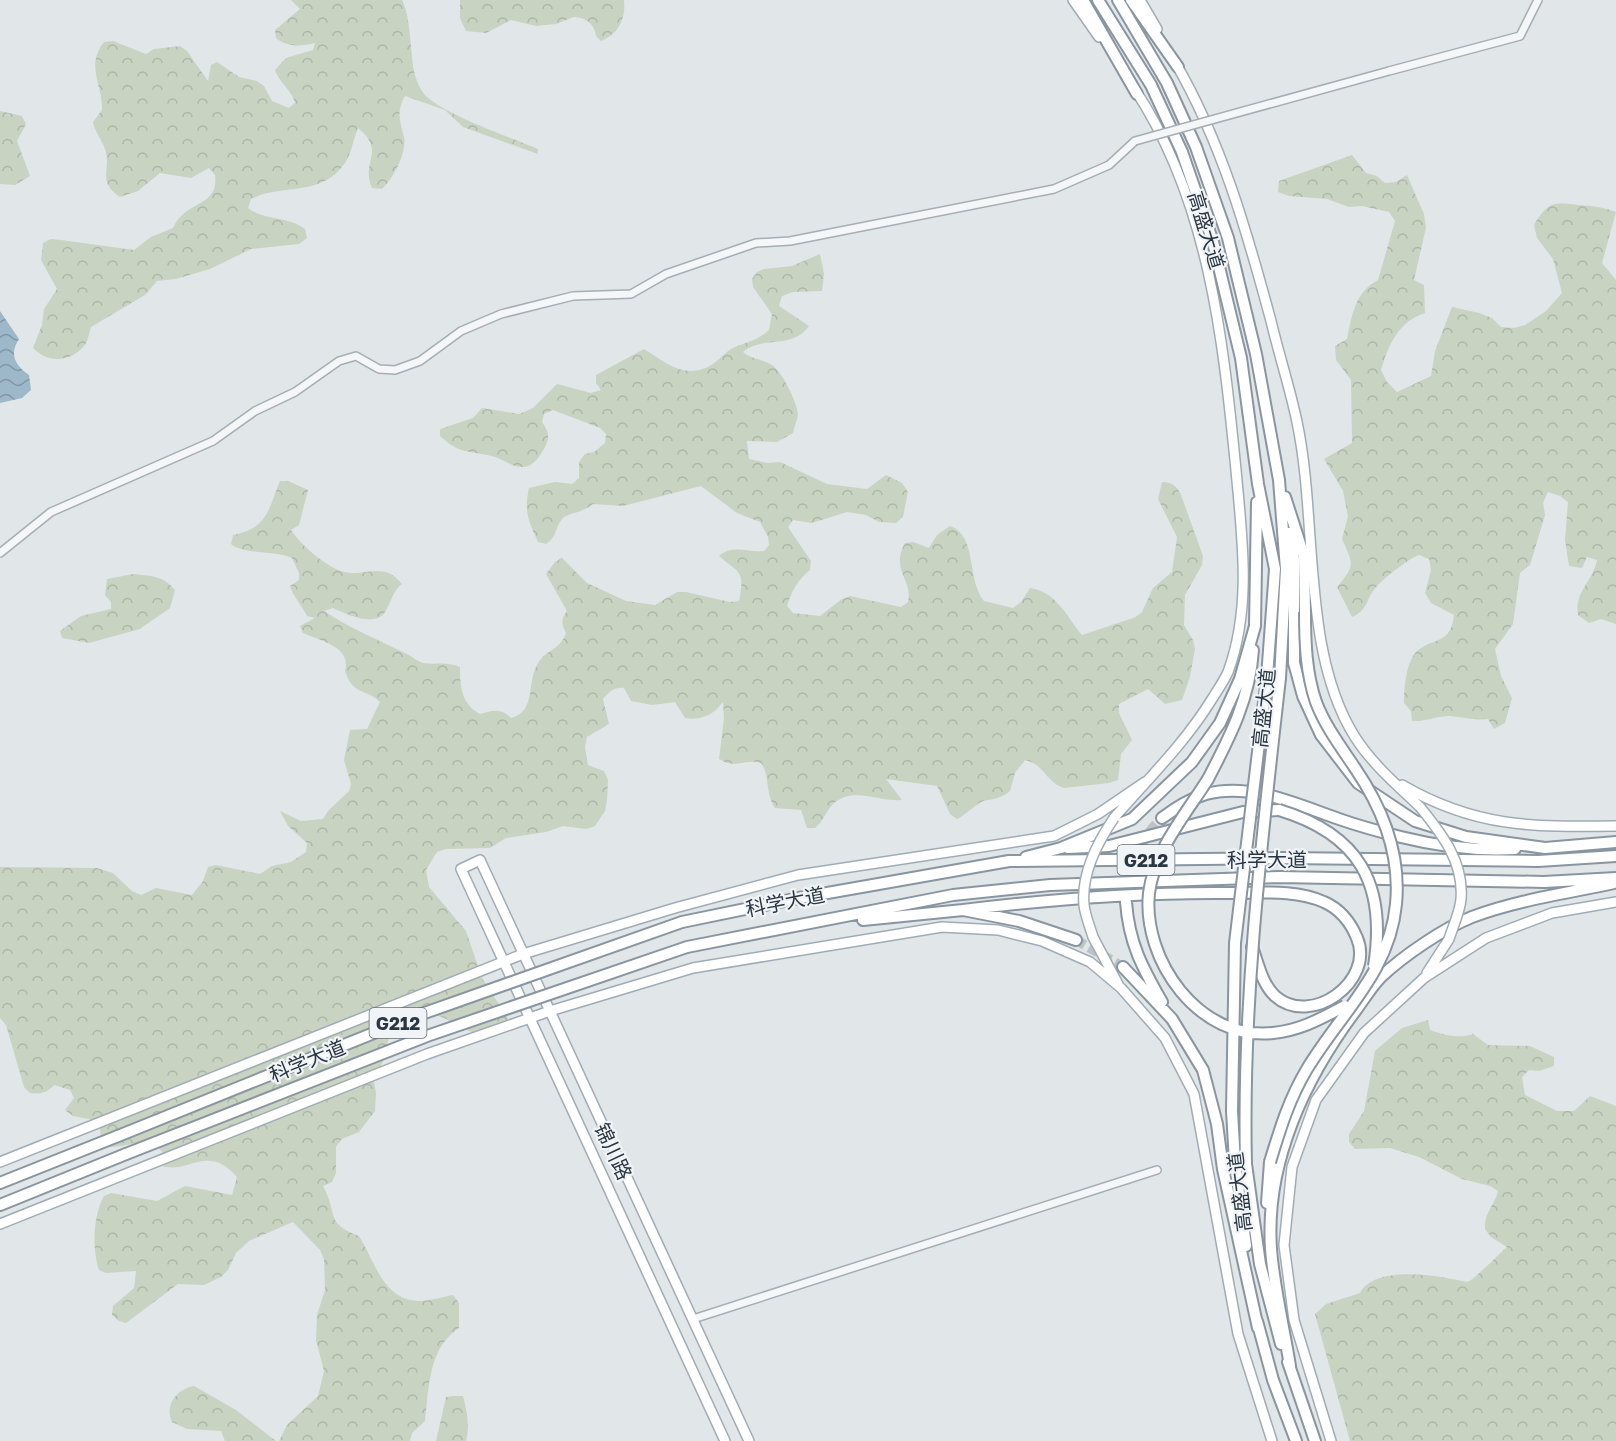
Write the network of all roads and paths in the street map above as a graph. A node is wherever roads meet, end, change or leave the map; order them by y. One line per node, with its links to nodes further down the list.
1 (1073, 0): 9 (main road, 高盛大道)
2 (1083, 0): 9 (highway)
3 (1098, 0): 11 (highway, 高盛大道)
4 (1118, 0): 10 (highway, 高盛大道)
5 (1131, 0): 8 (highway)
6 (1140, 0): 8 (main road, 高盛大道)
7 (1538, 0): 12 (street, bridge)
8 (1178, 67): 14 (main road, 高盛大道)
9 (1137, 94): 15 (main road, 高盛大道)
10 (1279, 480): 20 (highway); 30 (highway, 高盛大道, bridge); 34 (highway, bridge)
11 (1258, 484): 13 (highway); 47 (highway, 高盛大道, bridge)
12 (0, 553)
13 (1255, 626): 19 (highway); 34 (highway, bridge)
14 (1390, 778): 17 (main road); 35 (main road, bridge)
15 (1145, 782): 31 (main road, 科学大道); 36 (main road, bridge)
16 (1162, 818): 20 (highway)
17 (1616, 826)
18 (1616, 842): 20 (highway)
19 (1061, 848): 22 (highway); 34 (highway, bridge)
20 (1545, 848)
21 (1616, 856): 22 (highway, 科学大道 / G212)
22 (1009, 861): 42 (highway, 科学大道 / G212, bridge)
23 (1616, 878): 28 (highway, 科学大道 / G212)
24 (1616, 883): 34 (highway)
25 (1126, 902): 39 (highway)
26 (1616, 902): 35 (main road)
27 (963, 909): 28 (highway); 29 (highway); 30 (highway)
28 (803, 926): 43 (highway, 科学大道 / G212, bridge)
29 (1076, 940)
30 (1251, 944): 48 (highway, 高盛大道, bridge)
31 (523, 954): 32 (main road, 科学大道); 32 (main road, 锦川路); 37 (main road, 锦川路)
32 (504, 961): 38 (main road, 锦川路); 40 (main road, 科学大道)
33 (1123, 967): 39 (highway)
34 (1377, 975): 45 (highway); 45 (highway, bridge)
35 (1424, 978): 54 (main road)
36 (1121, 988): 37 (main road, 科学大道); 51 (main road, 高盛大道)
37 (550, 1011): 38 (main road, 科学大道); 46 (main road, 锦川路)
38 (530, 1018): 44 (main road, 科学大道); 49 (main road, 锦川路)
39 (1172, 1019): 47 (highway)
40 (0, 1162)
41 (1157, 1170): 46 (street)
42 (0, 1183)
43 (0, 1205)
44 (0, 1224)
45 (1271, 1248): 48 (highway)
46 (693, 1319): 50 (main road, 锦川路)
47 (1258, 1328): 52 (highway, 高盛大道)
48 (1290, 1366): 53 (highway, 高盛大道)
49 (725, 1441)
50 (749, 1441)
51 (1272, 1441)
52 (1296, 1441)
53 (1315, 1441)
54 (1331, 1441)

